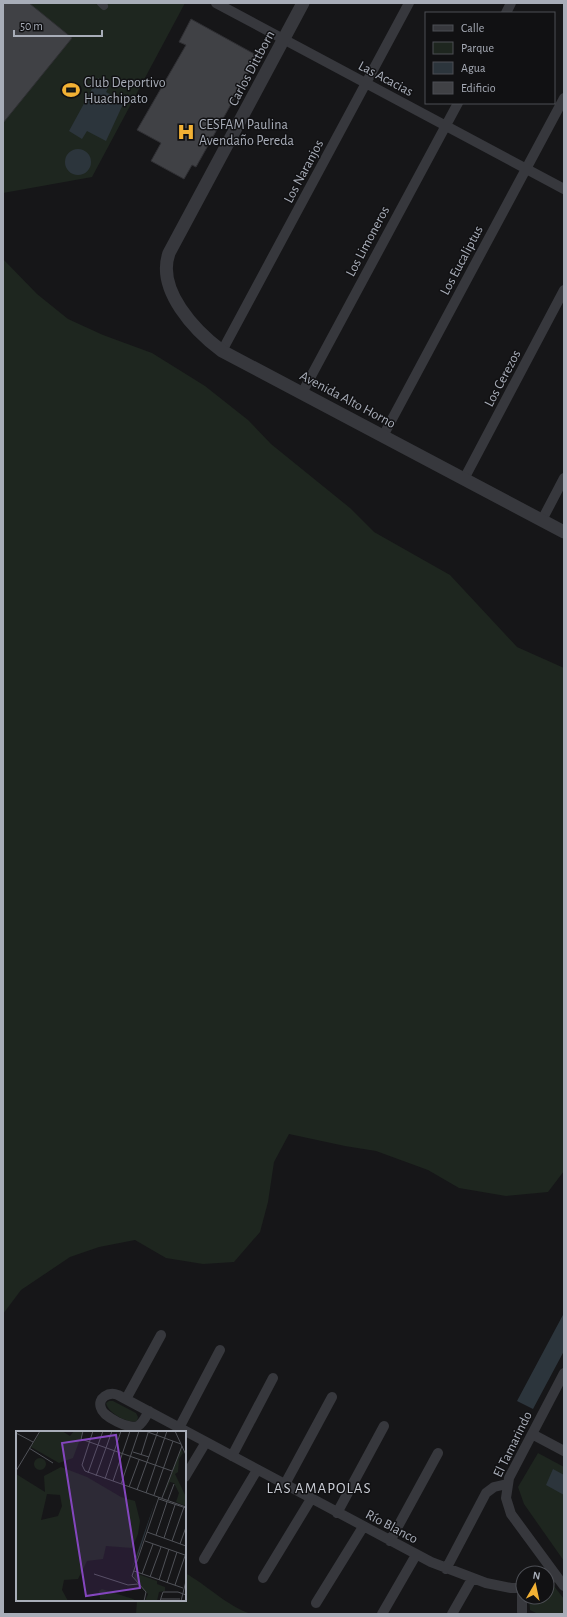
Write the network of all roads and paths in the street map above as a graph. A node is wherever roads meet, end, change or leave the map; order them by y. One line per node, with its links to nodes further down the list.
1 (216, 3): 6 (street, Las Acacias)
2 (303, 3): 6 (street, Carlos Dittborn)
3 (409, 3): 7 (street, Los Naranjos)
4 (511, 3): 5 (street)
5 (506, 12)
6 (284, 39): 7 (street, Las Acacias); 13 (street, Carlos Dittborn)
7 (366, 83): 10 (street, Las Acacias); 15 (street, Los Naranjos)
8 (564, 98): 11 (street, Los Eucaliptus)
9 (457, 104): 10 (street, Los Limoneros)
10 (445, 126): 11 (street, Las Acacias); 16 (street, Los Limoneros)
11 (526, 168): 12 (street, Las Acacias); 17 (street, Los Eucaliptus)
12 (564, 189)
13 (169, 253): 15 (street, Avenida Alto Horno)
14 (564, 290): 19 (street, Los Cerezos)
15 (222, 351): 16 (street, Avenida Alto Horno)
16 (302, 393): 17 (street, Avenida Alto Horno)
17 (383, 436): 19 (street, Avenida Alto Horno)
18 (564, 478): 20 (street)
19 (464, 479): 20 (street, Avenida Alto Horno)
20 (542, 520): 21 (street, Avenida Alto Horno)
21 (564, 532)
22 (161, 1334): 27 (street)
23 (220, 1350): 30 (street)
24 (564, 1373): 34 (street, El Tamarindo)
25 (273, 1378): 38 (street)
26 (332, 1397): 41 (street)
27 (126, 1399): 28 (street, Río Blanco); 31 (street, Río Blanco)
28 (149, 1412): 30 (street, Río Blanco); 31 (street)
29 (384, 1426): 44 (street)
30 (179, 1428): 32 (street, Río Blanco)
31 (138, 1429)
32 (185, 1431)
33 (186, 1432): 35 (street, Río Blanco)
34 (532, 1434): 36 (street); 42 (street, El Tamarindo)
35 (206, 1442): 38 (street, Río Blanco); 40 (street)
36 (564, 1451)
37 (438, 1453): 46 (street)
38 (232, 1456): 39 (street, Río Blanco)
39 (257, 1470): 41 (street, Río Blanco); 48 (street)
40 (186, 1475)
41 (285, 1484): 43 (street, Río Blanco)
42 (507, 1484): 49 (street, El Tamarindo); 50 (street)
43 (311, 1499): 44 (street, Río Blanco); 51 (street)
44 (337, 1513): 45 (street, Río Blanco)
45 (363, 1527): 46 (street, Río Blanco); 56 (street)
46 (390, 1541): 47 (street, Río Blanco)
47 (416, 1555): 50 (street, Río Blanco); 57 (street)
48 (204, 1560)
49 (543, 1565)
50 (446, 1569): 52 (street, Río Blanco)
51 (263, 1578)
52 (472, 1579): 55 (street, Río Blanco); 58 (street)
53 (555, 1580): 54 (street, El Tamarindo)
54 (564, 1586)
55 (515, 1587)
56 (316, 1603)
57 (382, 1614)
58 (452, 1614)

